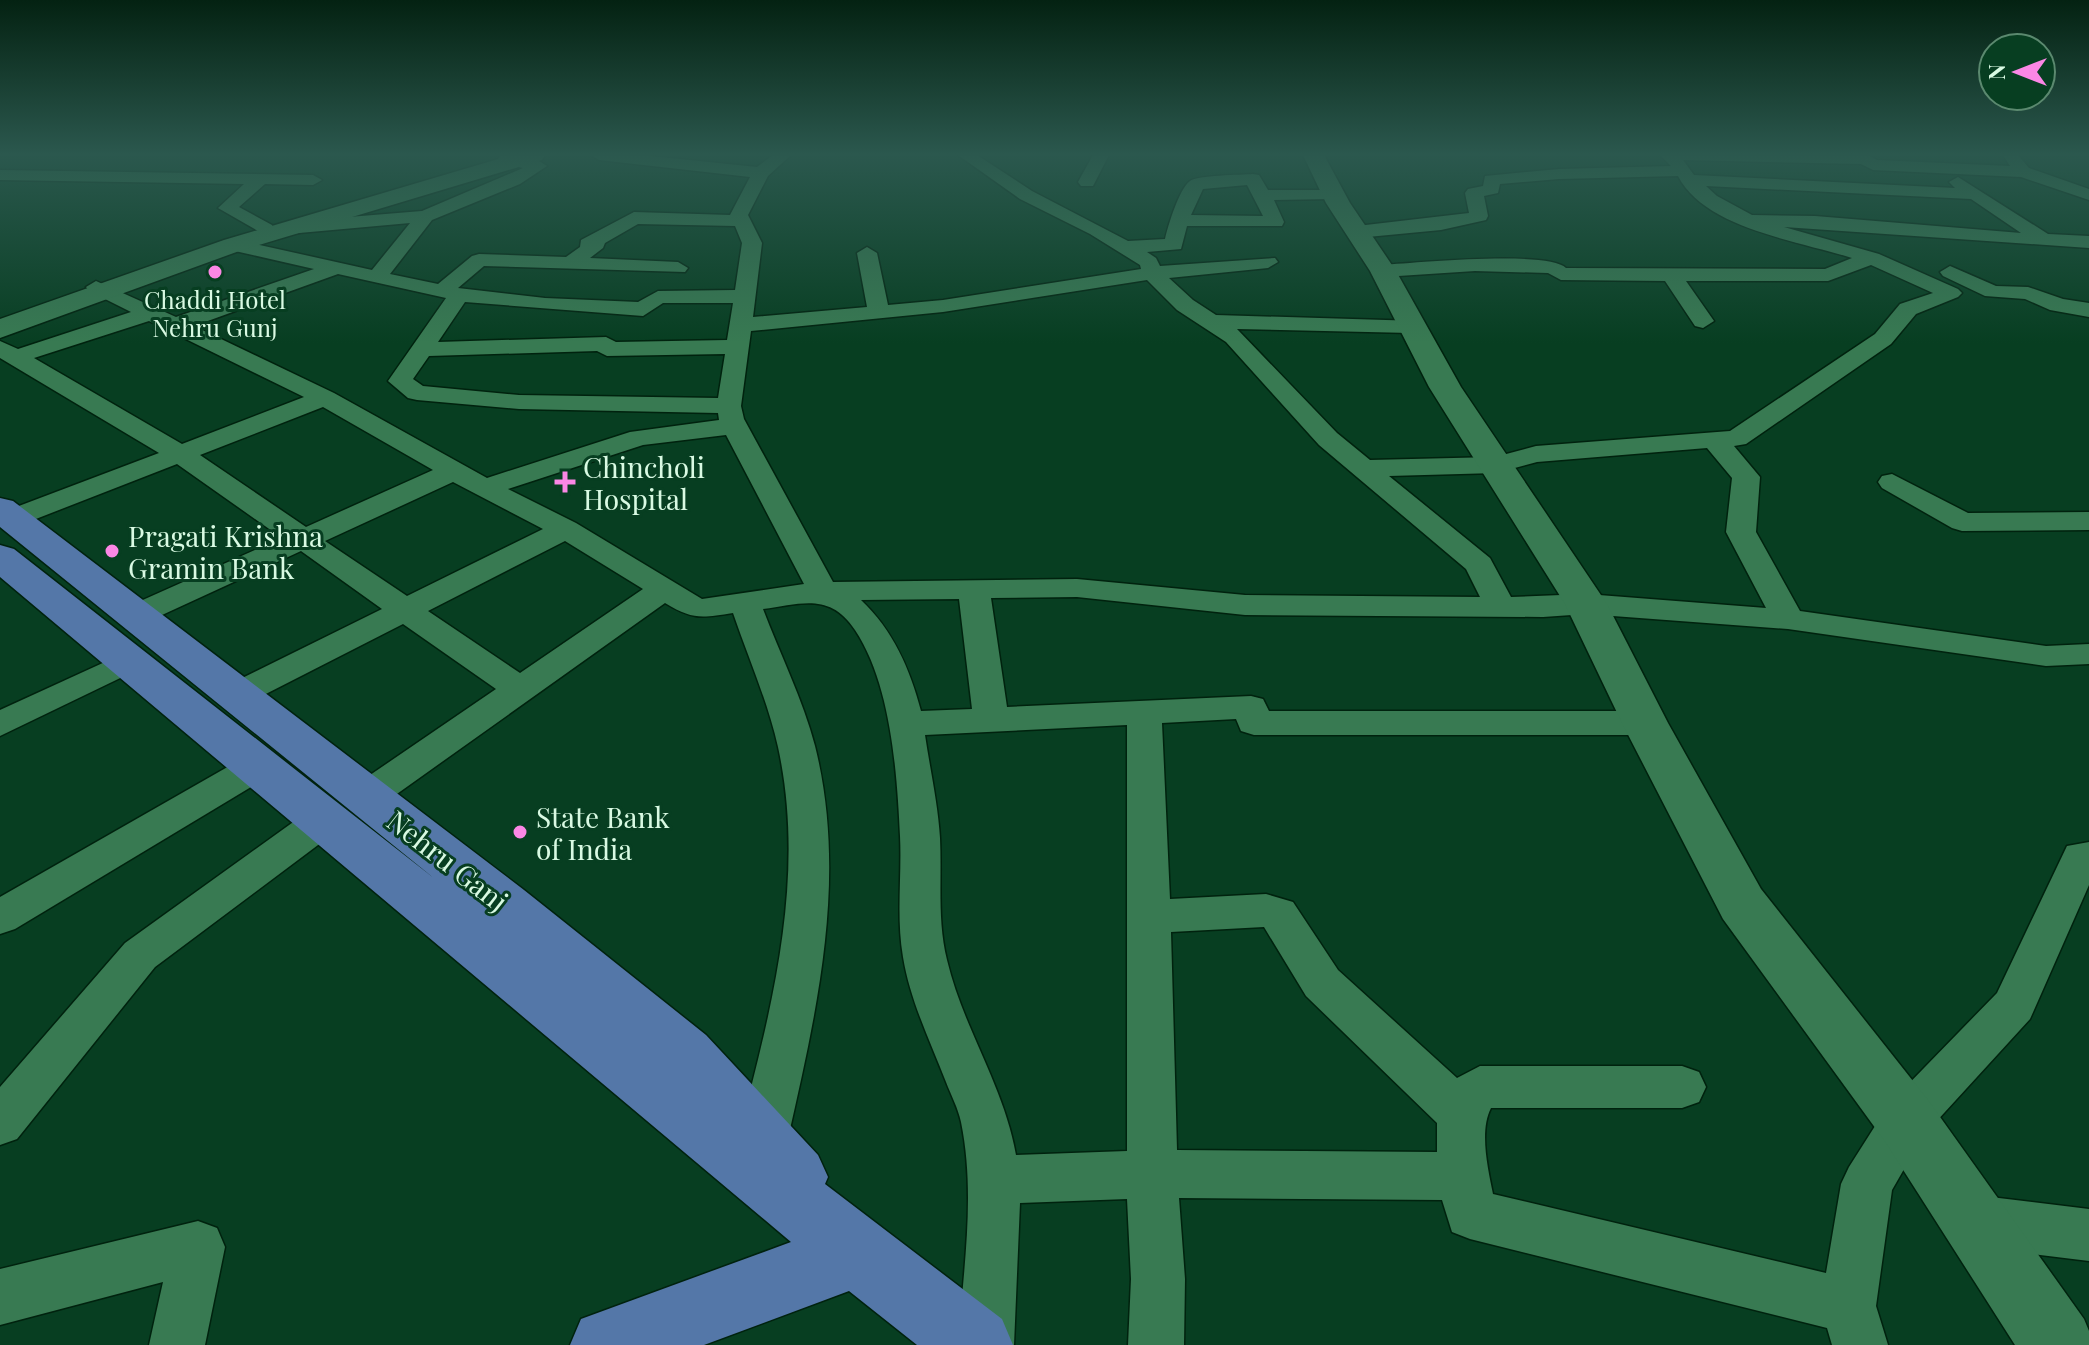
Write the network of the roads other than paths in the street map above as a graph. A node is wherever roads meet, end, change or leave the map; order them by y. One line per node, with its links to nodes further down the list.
1 (250, 218): 16 (street)
2 (315, 218): 16 (main road)
3 (405, 218): 16 (street)
4 (424, 218): 32 (street)
5 (739, 218): 14 (street)
6 (1069, 218): 21 (street)
7 (1273, 218): 13 (street)
8 (1349, 218): 28 (main road)
9 (1419, 218): 10 (street)
10 (1471, 218)
11 (1739, 218): 15 (street)
12 (2011, 218): 18 (street)
13 (1179, 220): 21 (street)
14 (740, 221): 25 (street); 42 (street)
15 (1744, 221): 17 (street); 23 (street)
16 (277, 229): 20 (main road); 34 (main road)
17 (1952, 234): 18 (street); 29 (street)
18 (2044, 240): 19 (street)
19 (2089, 242)
20 (233, 245): 26 (street); 34 (main road)
21 (1124, 247): 30 (street)
22 (867, 253): 37 (street)
23 (1871, 258): 31 (street); 33 (street)
24 (1268, 262): 30 (street)
25 (571, 263): 27 (street); 35 (street)
26 (339, 267): 32 (street); 38 (street)
27 (678, 268)
28 (1383, 271): 31 (street); 43 (main road)
29 (1950, 272): 33 (street); 36 (street)
30 (1152, 273): 37 (street); 41 (street)
31 (1670, 273): 40 (street)
32 (378, 276): 35 (street)
33 (1916, 278): 49 (street)
34 (101, 289): 38 (street); 39 (main road); 44 (main road)
35 (451, 293): 42 (street); 45 (street)
36 (2089, 310)
37 (879, 312): 42 (street)
38 (163, 319): 46 (street); 47 (street)
39 (0, 321)
40 (1703, 321)
41 (1211, 322): 43 (street); 52 (street)
42 (740, 323): 45 (street); 48 (street)
43 (1411, 326): 51 (main road)
44 (0, 329)
45 (422, 349): 48 (street)
46 (8, 353): 50 (street)
47 (325, 398): 50 (street); 53 (street)
48 (732, 416): 55 (street); 61 (street)
49 (1714, 440): 51 (street); 67 (street)
50 (180, 454): 57 (street); 59 (street)
51 (1496, 465): 52 (street); 64 (main road)
52 (1363, 468): 65 (street)
53 (457, 470): 55 (street); 59 (street)
54 (1892, 482): 56 (street)
55 (484, 488): 58 (street)
56 (2089, 521)
57 (4, 528): 68 (main road, Nehru Ganj)
58 (566, 529): 60 (street); 66 (street)
59 (301, 540): 66 (street); 68 (street)
60 (664, 589): 63 (street); 70 (street)
61 (823, 591): 62 (street); 63 (street); 76 (street)
62 (974, 592): 65 (street); 73 (street)
63 (745, 602): 86 (street)
64 (1586, 604): 65 (street); 67 (street); 74 (main road)
65 (1500, 606)
66 (403, 611): 70 (street); 71 (street)
67 (1788, 619): 69 (street)
68 (133, 638): 71 (main road, Nehru Ganj); 75 (street); 77 (main road, Nehru Ganj)
69 (2089, 654)
70 (518, 688): 78 (street)
71 (238, 694): 78 (main road, Nehru Ganj)
72 (1144, 712): 73 (street); 74 (street); 81 (street)
73 (991, 720): 76 (street)
74 (1645, 723): 84 (main road)
75 (0, 724)
76 (906, 724): 89 (street)
77 (258, 766): 78 (main road, Nehru Ganj); 80 (street)
78 (346, 808): 85 (street); 86 (main road, Nehru Ganj); 92 (main road, Nehru Ganj)
79 (2089, 857): 84 (street)
80 (0, 917)
81 (1151, 917): 83 (street); 87 (street)
82 (1682, 1087): 83 (street)
83 (1462, 1114): 88 (street)
84 (1906, 1120): 90 (main road); 94 (street)
85 (0, 1123)
86 (763, 1138): 92 (main road, Nehru Ganj)
87 (1152, 1174): 88 (street); 89 (street); 99 (street)
88 (1464, 1176): 94 (street)
89 (995, 1180): 98 (street)
90 (1974, 1221): 91 (street); 100 (main road)
91 (2089, 1235)
92 (857, 1253): 96 (main road); 97 (main road, Nehru Ganj)
93 (0, 1297): 95 (street)
94 (1854, 1326)
95 (177, 1345)
96 (607, 1345)
97 (976, 1345)
98 (986, 1345)
99 (1156, 1345)
100 (2058, 1345)

